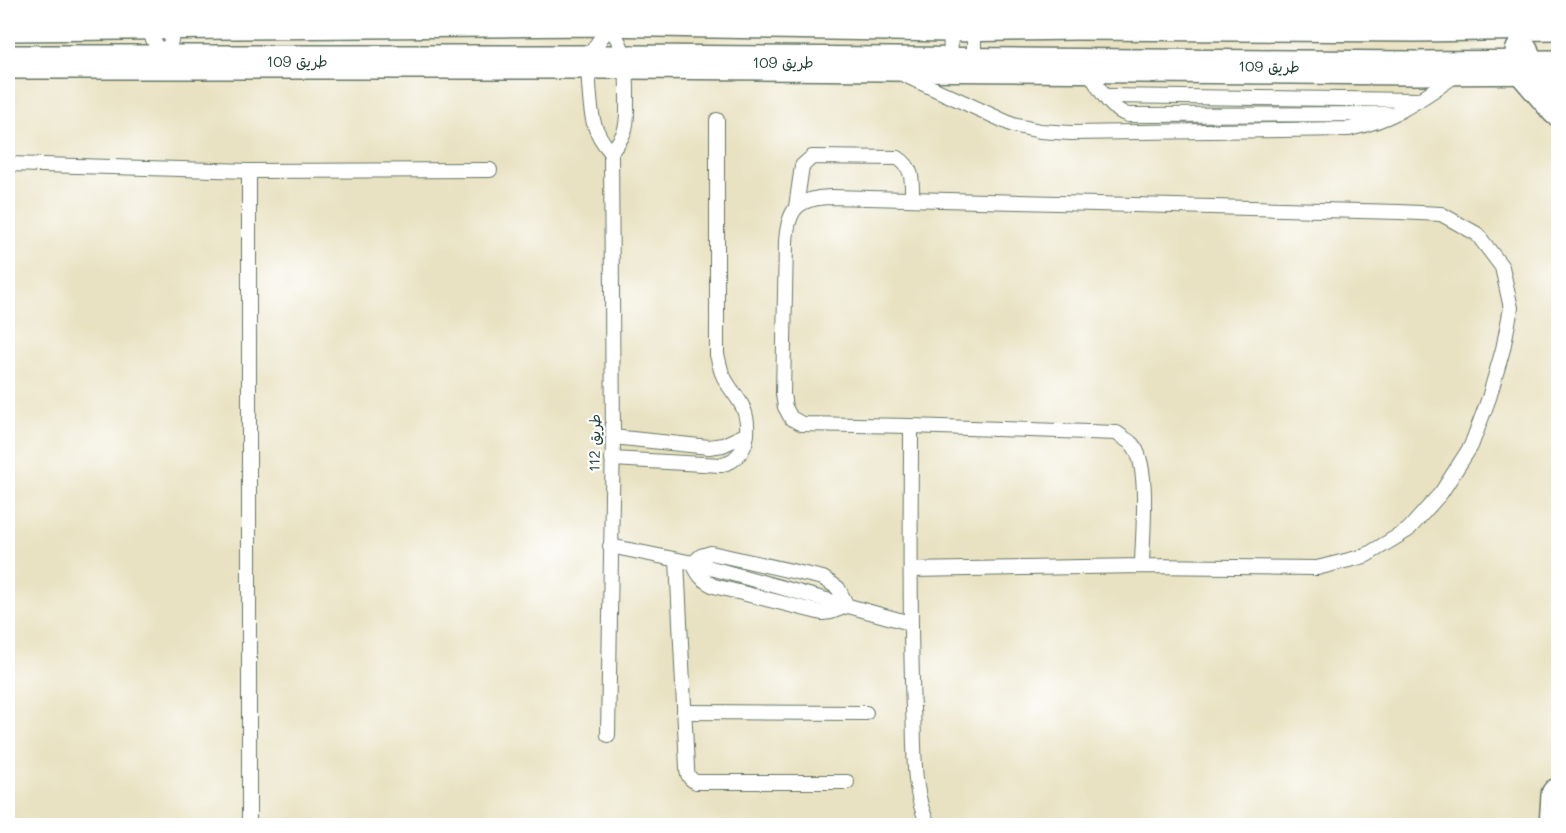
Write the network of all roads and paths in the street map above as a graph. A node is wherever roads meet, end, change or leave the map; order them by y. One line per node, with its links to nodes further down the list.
1 (162, 15): 6 (street); 10 (street); 11 (lane); 11 (lane)
2 (1090, 15): 3 (street); 8 (street)
3 (962, 16): 7 (street); 17 (lane); 17 (lane)
4 (1531, 16): 5 (street); 9 (street); 20 (street)
5 (1438, 20): 8 (street); 22 (street)
6 (374, 21): 7 (street); 13 (street)
7 (610, 22): 14 (lane); 15 (lane, طريق 112)
8 (1144, 23): 19 (street)
9 (1558, 23)
10 (8, 24)
11 (165, 59): 12 (street, طريق 109); 13 (street, طريق 109)
12 (8, 62)
13 (374, 62): 14 (street, طريق 109)
14 (588, 62): 15 (street, طريق 109); 29 (lane)
15 (627, 62): 16 (street, طريق 109); 29 (lane, طريق 112)
16 (881, 64): 17 (street, طريق 109); 27 (lane)
17 (963, 64): 18 (street, طريق 109)
18 (1085, 65): 19 (street, طريق 109); 24 (lane)
19 (1143, 65): 22 (street, طريق 109)
20 (1522, 67): 21 (street, طريق 109); 23 (street, طريق 109); 26 (street)
21 (1558, 67)
22 (1414, 68): 23 (street, طريق 109)
23 (1466, 68): 25 (lane)
24 (1105, 96): 25 (lane); 27 (lane)
25 (1418, 100): 27 (lane)
26 (1558, 110)
27 (1397, 114)
28 (717, 120): 36 (lane)
29 (611, 152): 37 (lane, طريق 112)
30 (8, 164): 32 (lane)
31 (490, 170): 32 (lane)
32 (249, 171): 52 (lane)
33 (912, 199): 34 (lane); 34 (lane); 42 (lane)
34 (796, 207): 35 (lane)
35 (911, 426): 42 (lane); 43 (lane)
36 (747, 434): 37 (lane); 38 (lane)
37 (613, 437): 38 (lane, طريق 112)
38 (612, 459): 39 (lane, طريق 112)
39 (610, 546): 40 (lane); 48 (lane, طريق 112)
40 (677, 560): 41 (lane); 46 (lane)
41 (693, 563): 44 (lane); 44 (lane)
42 (1142, 566): 43 (lane)
43 (911, 570): 45 (lane)
44 (847, 606): 45 (lane)
45 (910, 623): 51 (lane)
46 (684, 712): 47 (lane); 49 (lane)
47 (866, 713)
48 (608, 735)
49 (847, 782)
50 (1558, 795): 53 (street)
51 (924, 824)
52 (249, 825)
53 (1556, 825)

